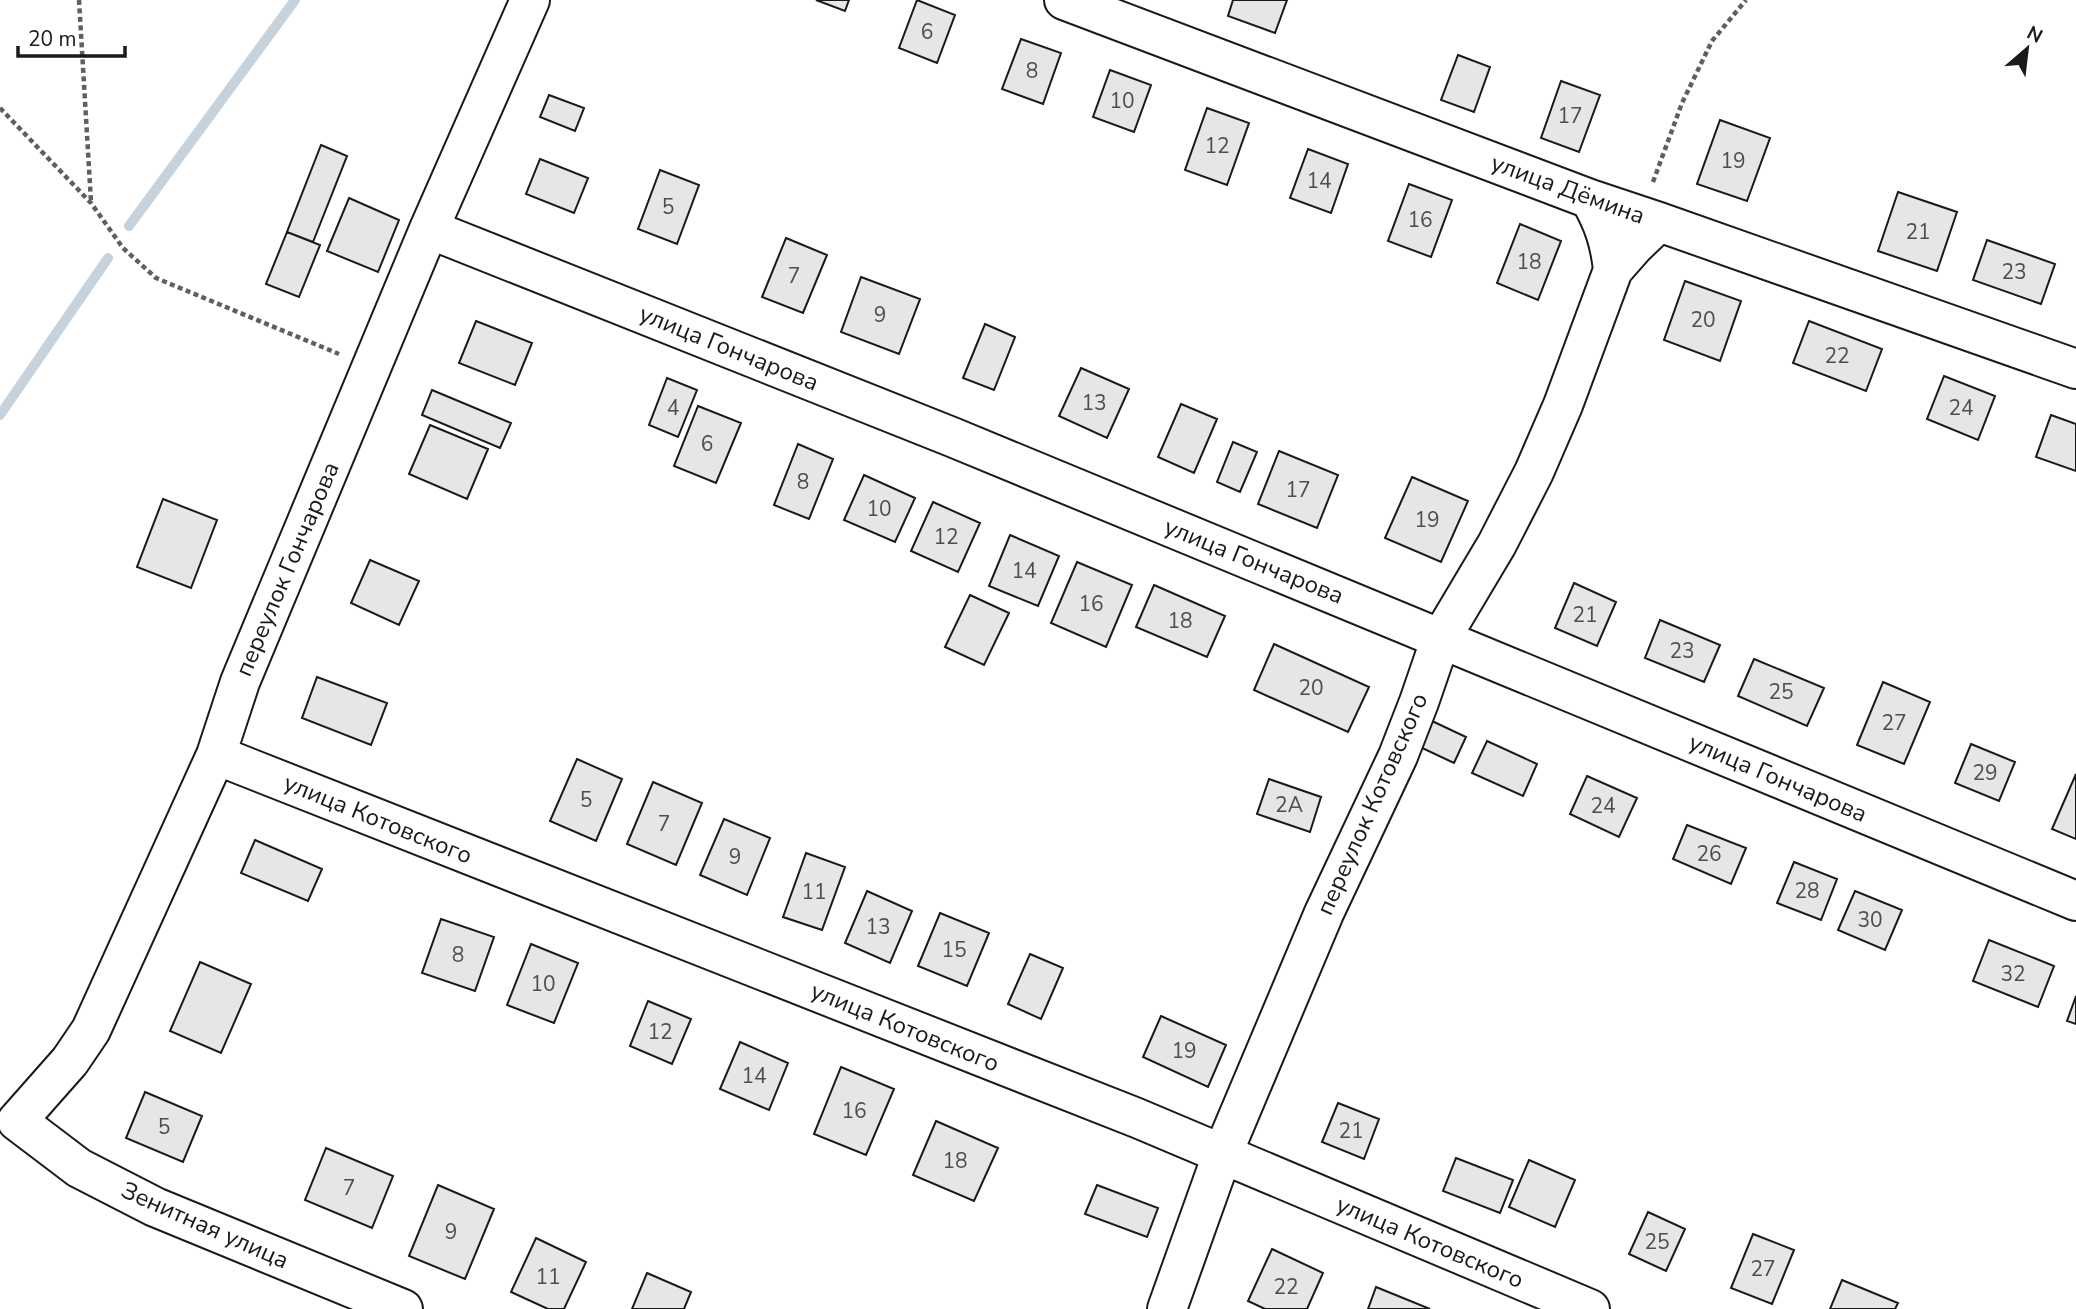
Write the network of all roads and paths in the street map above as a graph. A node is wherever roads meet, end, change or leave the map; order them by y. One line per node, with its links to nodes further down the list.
1 (79, 0): 7 (path)
2 (530, 0): 9 (street, переулок Гончарова)
3 (1063, 0): 6 (street, улица Дёмина)
4 (1746, 0): 8 (path)
5 (0, 108): 7 (path)
6 (1590, 199): 8 (street, улица Дёмина); 10 (street)
7 (91, 203): 11 (path)
8 (1650, 219): 10 (street); 12 (street, улица Дёмина)
9 (429, 229): 11 (street, переулок Гончарова); 13 (street, улица Гончарова)
10 (1613, 270): 13 (street, переулок Котовского)
11 (371, 367): 14 (street, переулок Гончарова)
12 (2076, 369)
13 (1441, 638): 15 (street, улица Гончарова); 17 (street, переулок Котовского)
14 (216, 755): 16 (street, переулок Гончарова); 17 (street, улица Котовского)
15 (2076, 901)
16 (8, 1123): 18 (street, Зенитная улица)
17 (1222, 1155): 19 (street, переулок Котовского); 20 (street, улица Котовского)
18 (403, 1309)
19 (1167, 1309)
20 (1591, 1309)

